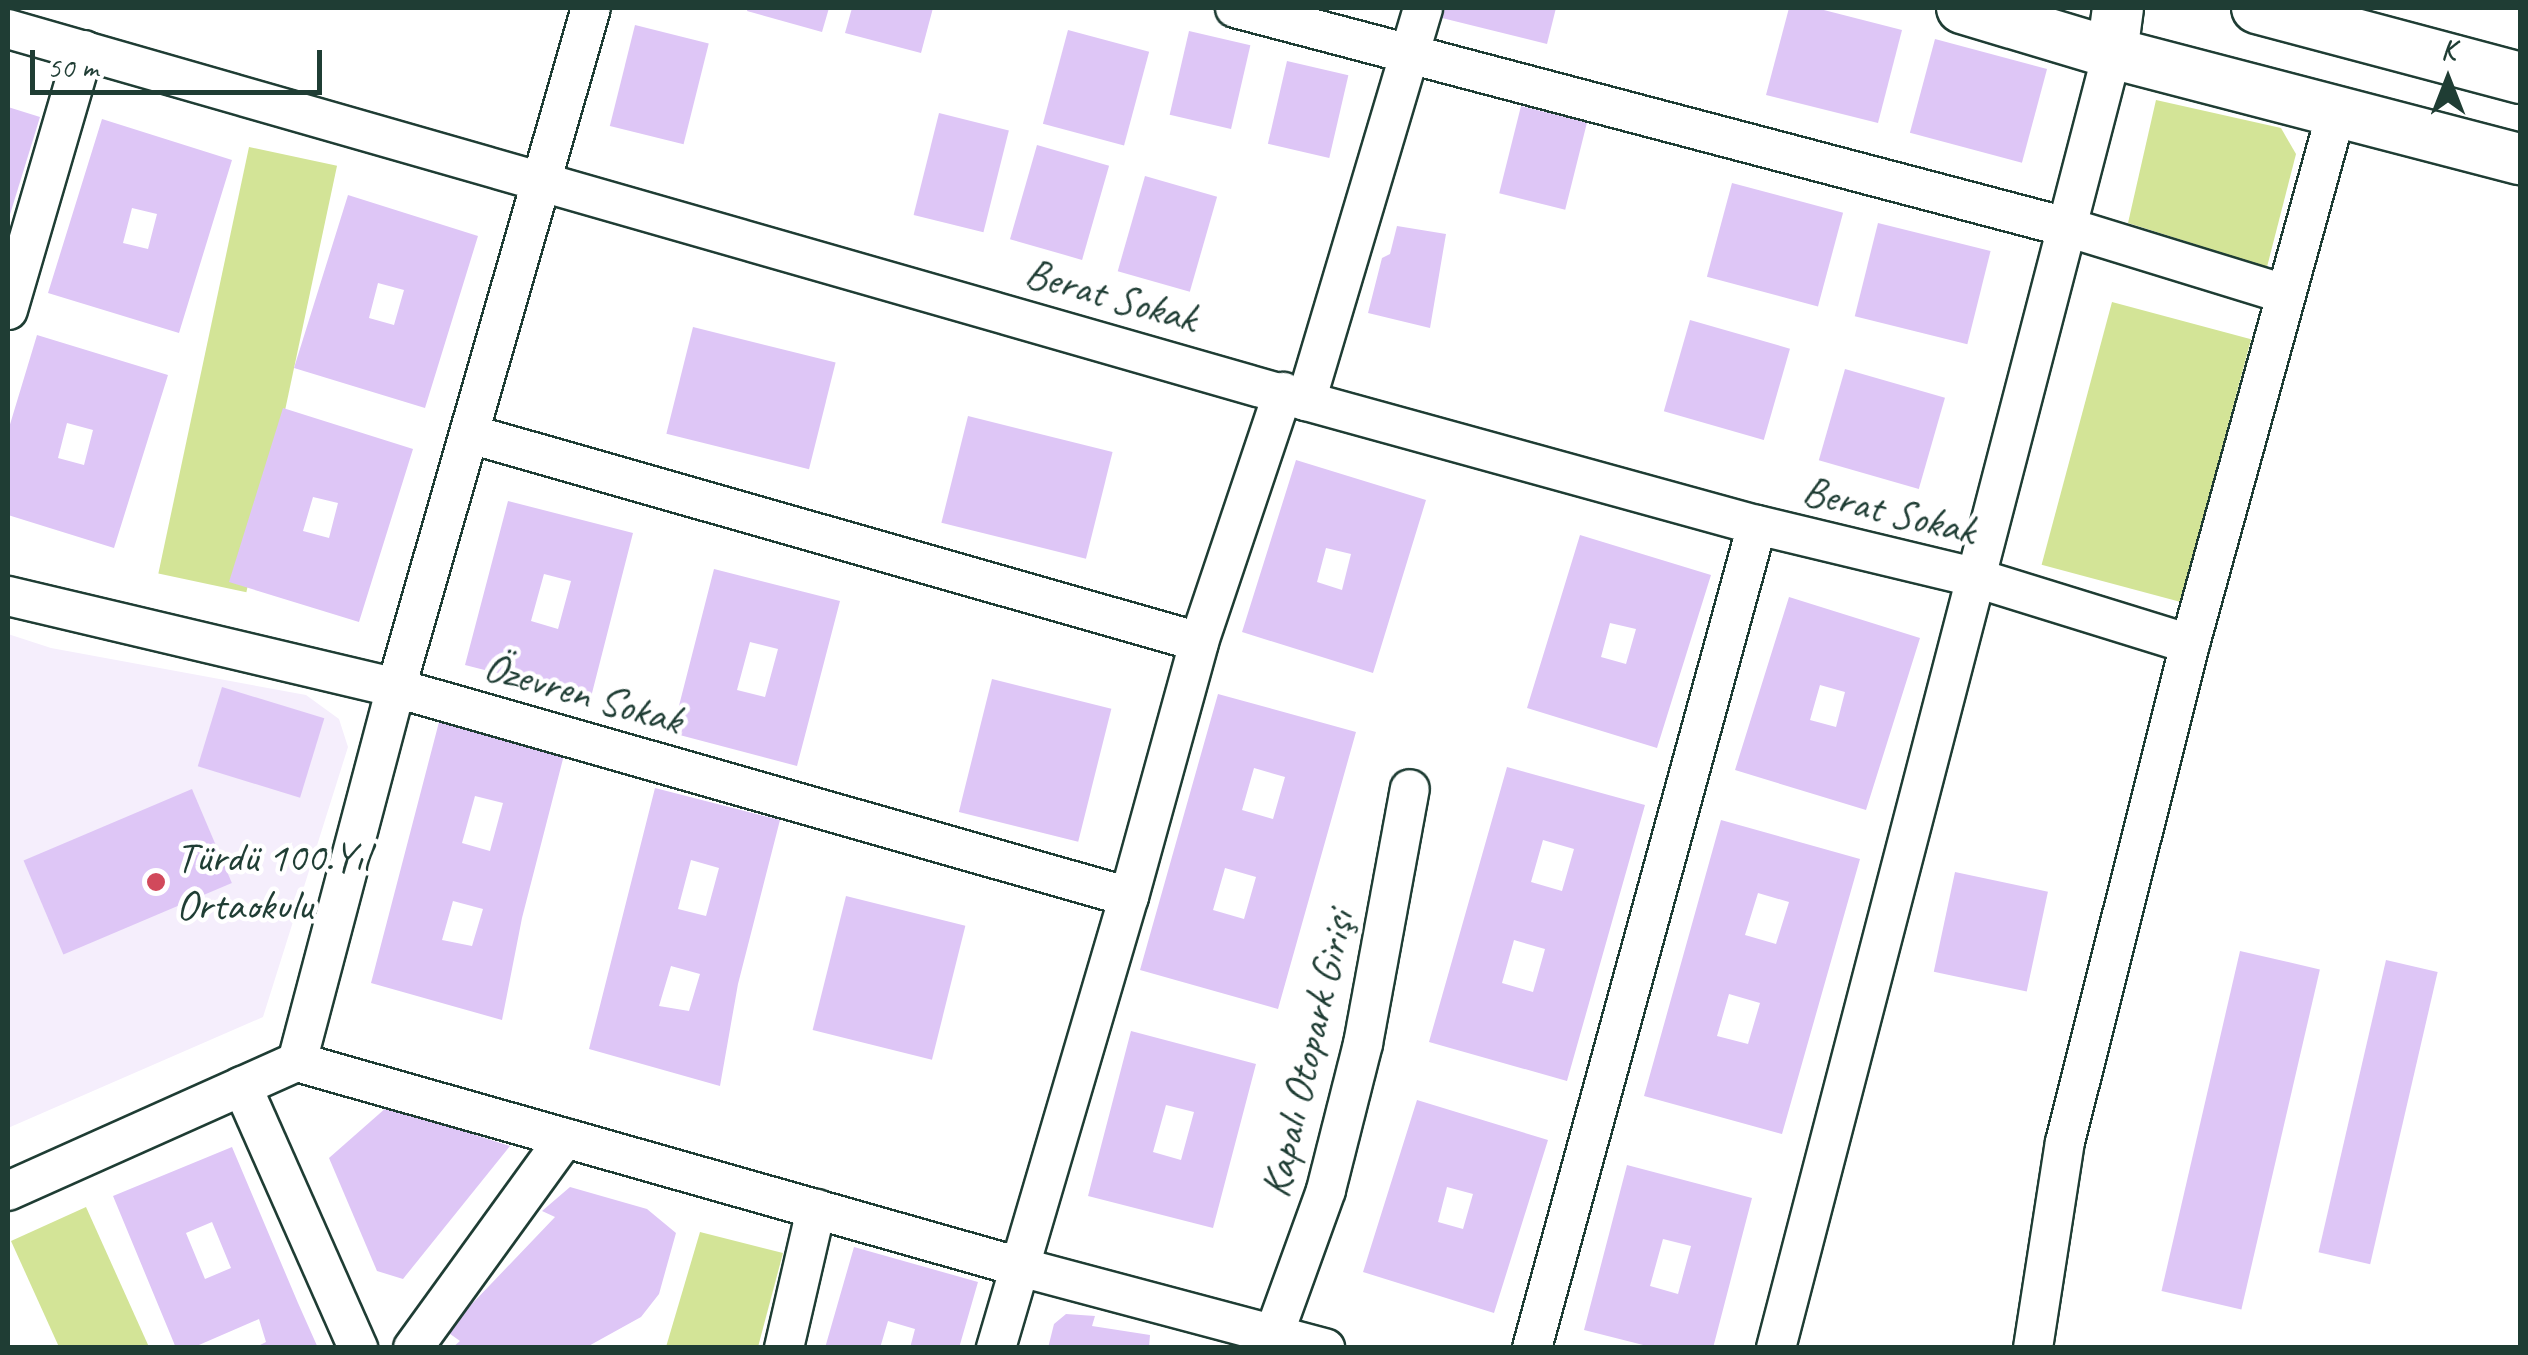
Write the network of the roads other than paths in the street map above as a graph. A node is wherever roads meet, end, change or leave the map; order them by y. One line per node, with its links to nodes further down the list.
1 (591, 8): 14 (street)
2 (1236, 8): 10 (street)
3 (1423, 8): 10 (street)
4 (1962, 8): 7 (main road)
5 (2257, 8): 8 (main road)
6 (8, 29): 9 (street, Berat Sokak)
7 (2115, 30): 12 (main road); 15 (street)
8 (2355, 34): 11 (main road); 12 (main road)
9 (84, 50): 14 (street, Berat Sokak); 17 (street)
10 (1408, 54): 15 (street); 18 (street)
11 (2520, 78)
12 (2336, 110): 13 (main road); 16 (street)
13 (2520, 159)
14 (540, 179): 18 (street, Berat Sokak); 19 (street)
15 (2070, 228): 16 (street); 21 (street)
16 (2284, 294): 24 (street)
17 (8, 310)
18 (1294, 397): 20 (street, Berat Sokak); 23 (street)
19 (470, 434): 23 (street); 25 (street)
20 (1757, 525): 21 (street, Berat Sokak); 40 (street)
21 (1973, 576): 24 (street, Berat Sokak); 41 (street)
22 (8, 596): 25 (street, Özevren Sokak)
23 (1199, 642): 27 (street)
24 (2190, 644): 42 (street)
25 (396, 688): 27 (street, Özevren Sokak); 28 (street)
26 (1410, 789): 34 (street, Kapalı Otopark Girişi)
27 (1129, 898): 33 (street)
28 (296, 1062): 29 (street); 30 (street)
29 (242, 1086): 31 (street); 35 (street)
30 (565, 1138): 32 (street); 36 (street)
31 (8, 1191)
32 (816, 1209): 33 (street); 37 (street)
33 (1020, 1267): 34 (street); 38 (street)
34 (1274, 1334): 39 (street)
35 (358, 1348)
36 (413, 1348)
37 (784, 1348)
38 (996, 1348)
39 (1324, 1348)
40 (1532, 1348)
41 (1776, 1348)
42 (2034, 1348)

